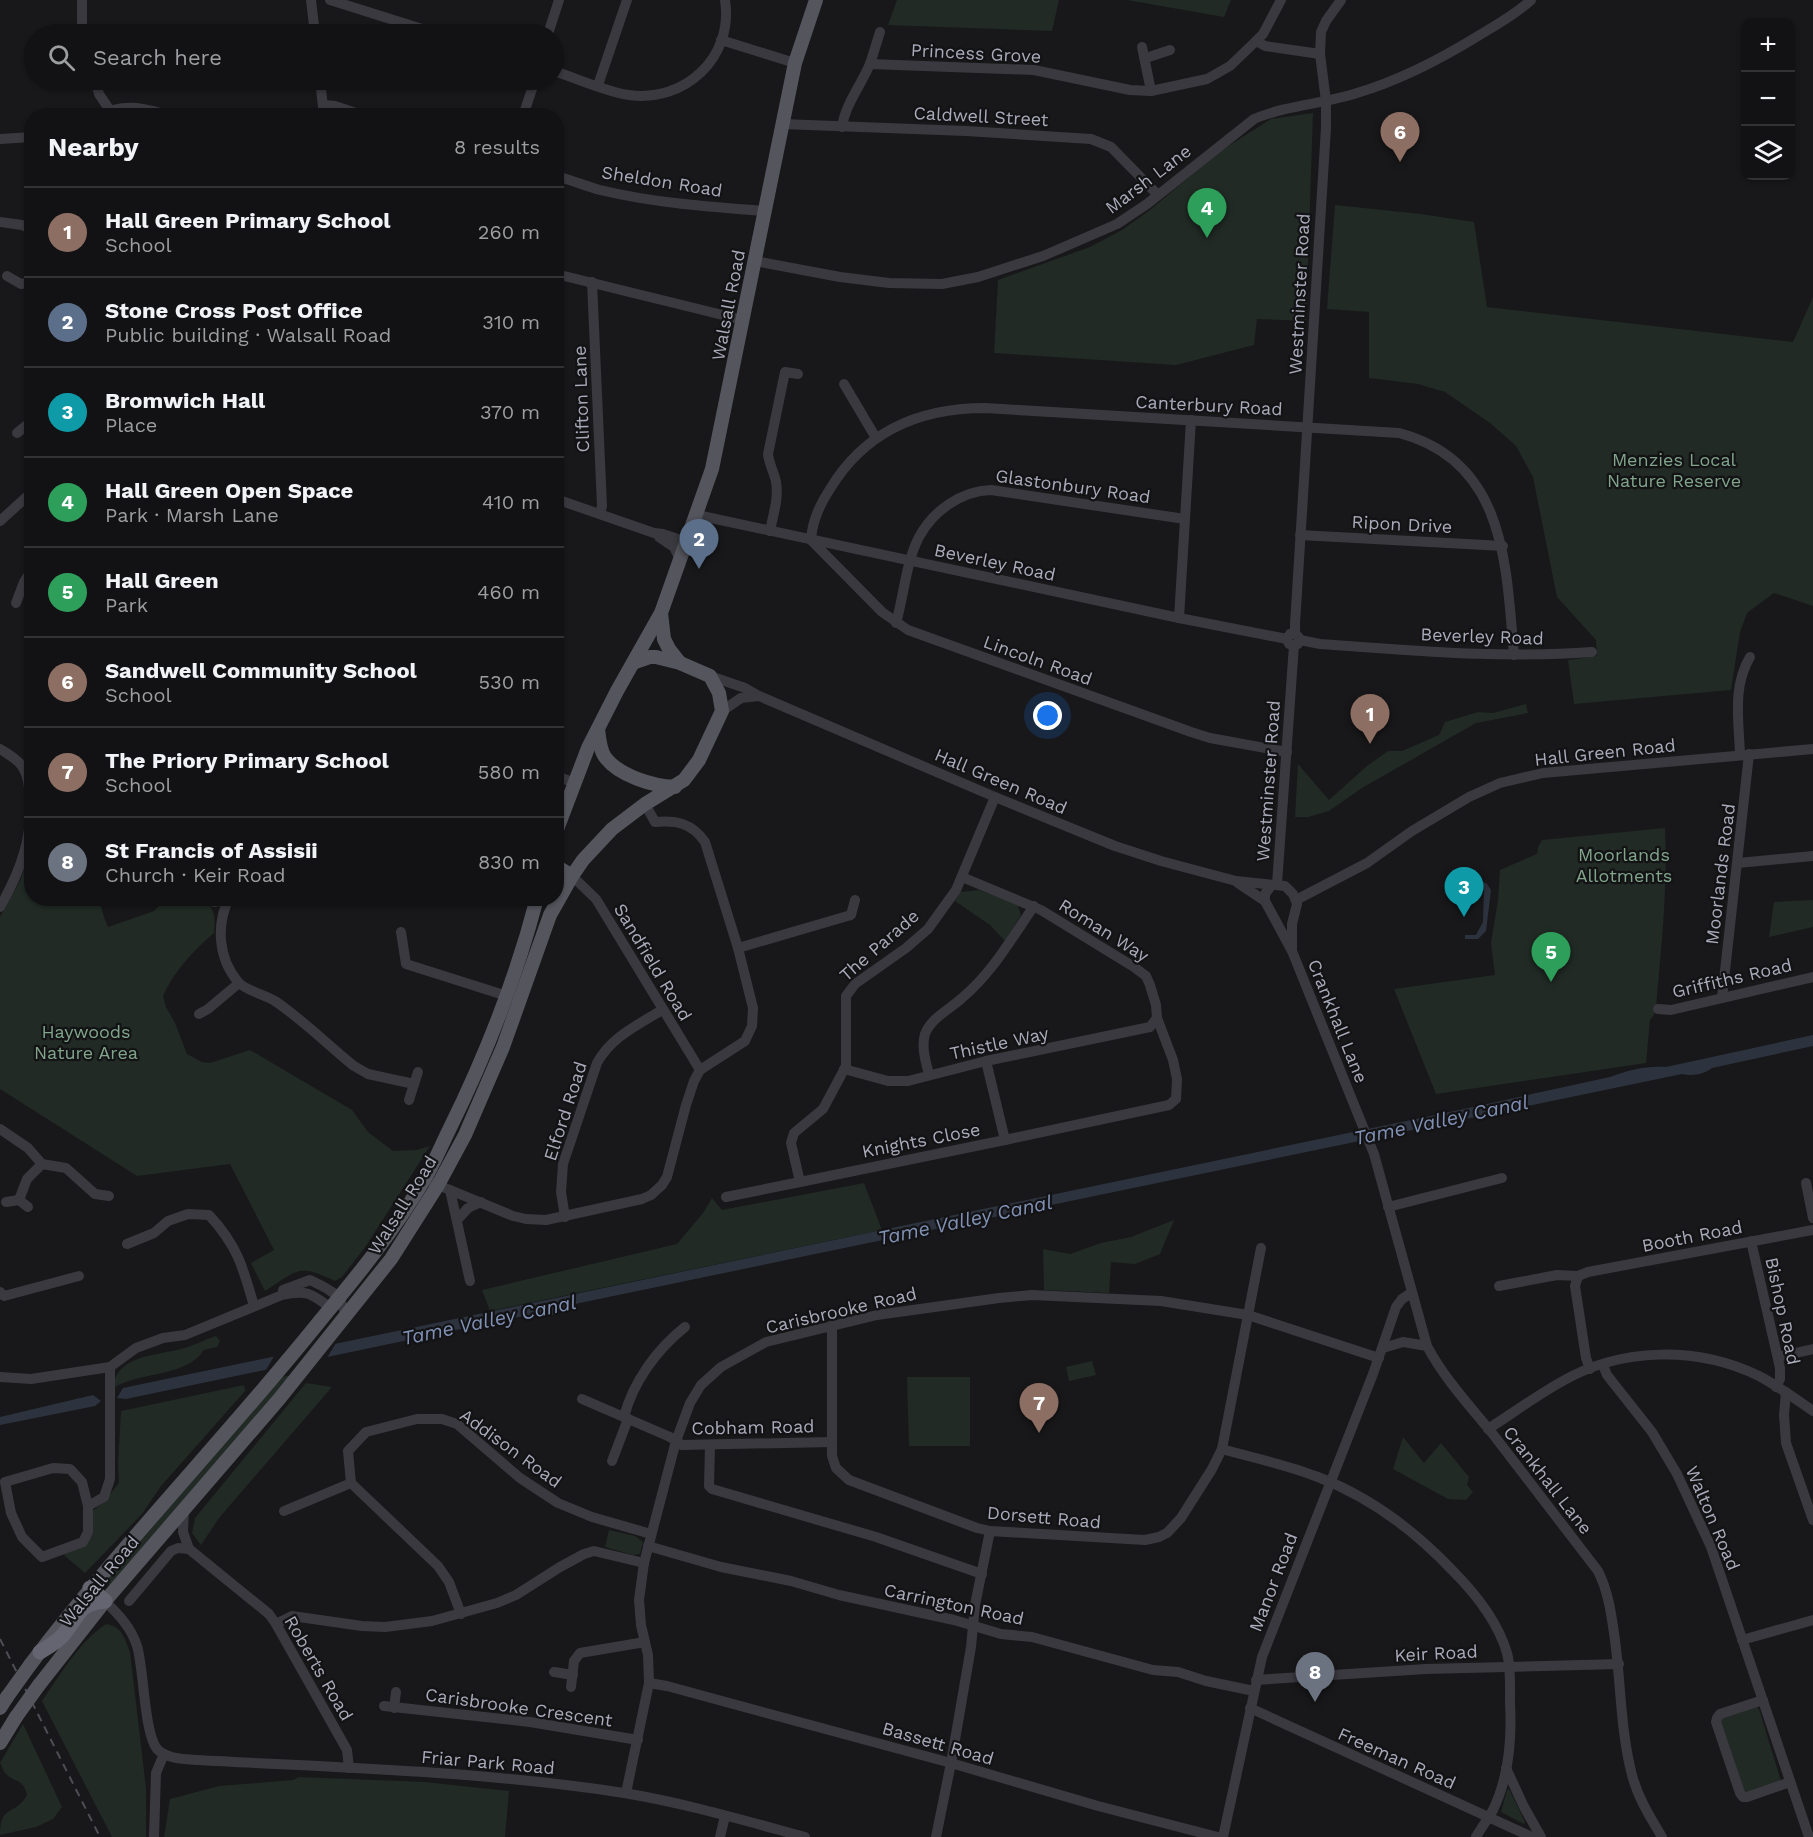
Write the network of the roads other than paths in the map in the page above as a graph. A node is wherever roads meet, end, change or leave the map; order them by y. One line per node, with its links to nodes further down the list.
1 (82, 0): 11 (street)
2 (311, 0): 12 (street)
3 (330, 0): 13 (street)
4 (559, 0): 14 (street)
5 (627, 0): 25 (street)
6 (725, 0): 16 (street)
7 (816, 0): 22 (main road, Walsall Road)
8 (1281, 0): 17 (street, Princess Grove)
9 (1341, 0): 20 (street, Westminster Road)
10 (1531, 0): 30 (street, Marsh Lane)
11 (82, 24)
12 (314, 24)
13 (406, 24)
14 (551, 24)
15 (880, 32): 23 (street)
16 (721, 40): 22 (street); 25 (street)
17 (1256, 41): 20 (street); 29 (street, Princess Grove)
18 (1142, 46): 21 (street)
19 (1170, 50): 21 (street)
20 (1320, 54): 30 (street, Westminster Road)
21 (1146, 58): 29 (street)
22 (795, 63): 34 (main road, Walsall Road)
23 (870, 64): 29 (street, Princess Grove); 35 (street)
24 (564, 74): 25 (street)
25 (598, 86)
26 (98, 90): 31 (street)
27 (321, 90): 32 (street)
28 (532, 90): 33 (street)
29 (1151, 91)
30 (1326, 101): 39 (street, Marsh Lane); 53 (street, Westminster Road)
31 (108, 108)
32 (324, 108)
33 (526, 108)
34 (782, 124): 35 (street, Caldwell Street); 40 (main road, Walsall Road)
35 (842, 127): 39 (street, Caldwell Street)
36 (24, 138): 37 (street)
37 (0, 139)
38 (564, 179): 40 (street, Sheldon Road)
39 (1158, 195): 43 (street, Marsh Lane)
40 (765, 212): 43 (main road, Walsall Road)
41 (1, 220): 42 (street)
42 (24, 226)
43 (755, 261): 48 (main road, Walsall Road)
44 (7, 276): 47 (street)
45 (564, 276): 46 (street)
46 (592, 282): 48 (street); 58 (street, Clifton Lane)
47 (24, 283)
48 (743, 320): 59 (main road, Walsall Road)
49 (798, 374): 62 (street)
50 (844, 384): 55 (street)
51 (1191, 420): 53 (street, Canterbury Road); 55 (street, Canterbury Road); 60 (street)
52 (24, 427): 54 (street)
53 (1307, 427): 64 (street, Westminster Road); 67 (street, Canterbury Road)
54 (17, 433)
55 (876, 438): 65 (street, Canterbury Road)
56 (24, 499): 61 (street)
57 (564, 502): 58 (street)
58 (600, 514): 63 (street)
59 (697, 516): 62 (street, Beverley Road); 66 (main road, Walsall Road)
60 (1185, 519): 69 (street, Glastonbury Road); 73 (street)
61 (0, 521)
62 (770, 531): 65 (street, Beverley Road)
63 (654, 533): 66 (street); 68 (street)
64 (1300, 535): 67 (street, Ripon Drive); 75 (street, Westminster Road)
65 (811, 540): 69 (street, Beverley Road); 74 (street, Lincoln Road)
66 (687, 542): 68 (main road, Walsall Road)
67 (1503, 546): 77 (street, Canterbury Road)
68 (680, 560): 72 (main road, Walsall Road)
69 (911, 561): 73 (street, Beverley Road); 74 (street, Glastonbury Road)
70 (24, 582): 71 (street)
71 (16, 603)
72 (661, 613): 79 (main road, Walsall Road); 80 (main road, Walsall Road)
73 (1179, 618): 75 (street, Beverley Road)
74 (896, 623): 87 (street, Lincoln Road)
75 (1294, 639): 77 (street, Beverley Road); 87 (street, Westminster Road)
76 (1592, 652): 77 (street, Beverley Road)
77 (1514, 655)
78 (1750, 657): 88 (street, Moorlands Road)
79 (633, 663): 80 (main road); 84 (main road, Walsall Road)
80 (680, 663): 81 (main road)
81 (710, 676): 82 (street, Hall Green Road); 83 (main road)
82 (759, 696): 83 (street); 93 (street, Hall Green Road)
83 (722, 711): 92 (main road, Walsall Road)
84 (598, 729): 91 (main road, Walsall Road); 92 (main road)
85 (0, 749): 89 (street)
86 (1813, 749): 88 (street, Hall Green Road)
87 (1287, 752): 103 (street, Westminster Road)
88 (1745, 755): 98 (street, Moorlands Road); 107 (street, Hall Green Road)
89 (24, 770)
90 (564, 779): 91 (street)
91 (575, 783): 95 (main road, Walsall Road)
92 (675, 786): 94 (main road, Walsall Road)
93 (995, 797): 101 (street, The Parade); 102 (street, Hall Green Road)
94 (645, 804): 100 (main road, Walsall Road); 115 (street)
95 (564, 811)
96 (24, 856): 112 (street)
97 (1813, 856): 98 (street)
98 (1738, 863): 120 (street, Moorlands Road)
99 (564, 871): 100 (main road)
100 (572, 876): 104 (main road, Walsall Road); 122 (street, Sandfield Road)
101 (962, 877): 111 (street, Roman Way); 126 (street, The Parade)
102 (1236, 881): 103 (street, Hall Green Road); 106 (street, Hall Green Road)
103 (1274, 885): 106 (street); 107 (street)
104 (564, 890)
105 (855, 900): 115 (street)
106 (1265, 901): 113 (street)
107 (1295, 905): 113 (street); 116 (street, Crankhall Lane)
108 (225, 906): 118 (street)
109 (535, 906): 119 (main road, Walsall Road)
110 (555, 906): 138 (main road, Walsall Road)
111 (1034, 906): 124 (street, Roman Way); 129 (street)
112 (0, 907)
113 (1272, 912): 116 (street, Crankhall Lane)
114 (402, 932): 119 (street)
115 (738, 948): 127 (street)
116 (1292, 951): 143 (street, Crankhall Lane)
117 (1813, 977): 120 (street, Griffiths Road)
118 (239, 983): 123 (street); 130 (street)
119 (507, 996): 138 (main road, Walsall Road)
120 (1722, 998): 121 (street, Griffiths Road)
121 (1658, 1009)
122 (662, 1010): 127 (street, Sandfield Road); 144 (street, Elford Road)
123 (206, 1014)
124 (1156, 1018): 125 (street, Thistle Way); 133 (street, Roman Way)
125 (986, 1061): 129 (street, Thistle Way); 133 (street, Knights Close)
126 (844, 1069): 129 (street, Thistle Way); 136 (street, The Parade)
127 (700, 1070): 144 (street)
128 (418, 1072): 130 (street)
129 (929, 1075)
130 (414, 1084): 131 (street)
131 (409, 1100)
132 (0, 1129): 134 (street)
133 (1005, 1140): 136 (street, Knights Close)
134 (42, 1164): 139 (street); 141 (street)
135 (1502, 1178): 143 (street)
136 (800, 1182): 140 (street)
137 (1806, 1183): 145 (street)
138 (438, 1184): 142 (street); 146 (street); 158 (main road, Walsall Road); 158 (main road, Walsall Road)
139 (109, 1196)
140 (726, 1197)
141 (6, 1202)
142 (481, 1202): 144 (street); 146 (street)
143 (1388, 1207): 155 (street, Crankhall Lane)
144 (565, 1217)
145 (1813, 1218)
146 (457, 1220): 153 (street)
147 (1813, 1230): 148 (street, Booth Road)
148 (1751, 1241): 152 (street, Booth Road); 165 (street, Bishop Road)
149 (127, 1244): 157 (street)
150 (1261, 1248): 159 (street, Dorsett Road)
151 (79, 1276): 156 (street)
152 (1578, 1276): 154 (street, Booth Road); 168 (street)
153 (470, 1281)
154 (1499, 1286)
155 (1411, 1293): 162 (street, Crankhall Lane); 164 (street, Manor Road)
156 (1, 1298)
157 (254, 1306): 158 (street); 167 (street)
158 (340, 1307): 183 (main road, Walsall Road); 192 (main road, Walsall Road)
159 (1248, 1315): 160 (street, Carisbrooke Road); 164 (street, Carisbrooke Road); 178 (street, Dorsett Road)
160 (831, 1325): 175 (street, Carisbrooke Road); 176 (street, Dorsett Road)
161 (684, 1327): 173 (street)
162 (1427, 1346): 164 (street); 174 (street, Crankhall Lane)
163 (1813, 1349): 165 (street)
164 (1381, 1353): 180 (street, Manor Road)
165 (1778, 1357): 170 (street, Bishop Road)
166 (1603, 1365): 168 (street); 170 (street); 199 (street, Walton Road)
167 (110, 1367): 169 (street); 182 (street)
168 (1590, 1369): 174 (street)
169 (0, 1377)
170 (1781, 1389): 172 (street); 185 (street, Bishop Road)
171 (582, 1399): 173 (street, Cobham Road)
172 (1813, 1411)
173 (626, 1418): 175 (street, Cobham Road); 179 (street)
174 (1488, 1429): 202 (street, Crankhall Lane)
175 (676, 1441): 177 (street, Cobham Road); 187 (street, Carisbrooke Road)
176 (832, 1442): 177 (street, Cobham Road); 186 (street, Dorsett Road)
177 (711, 1444): 191 (street)
178 (1222, 1449): 180 (street); 186 (street, Dorsett Road)
179 (612, 1461)
180 (1330, 1482): 203 (street); 207 (street, Manor Road)
181 (351, 1484): 184 (street); 187 (street, Addison Road); 195 (street)
182 (88, 1506): 182 (street)
183 (184, 1509): 189 (street); 194 (main road, Walsall Road)
184 (284, 1511)
185 (1813, 1520)
186 (990, 1531): 191 (street)
187 (651, 1534): 188 (street, Carisbrooke Road)
188 (648, 1546): 190 (street, Carisbrooke Road); 198 (street, Carrington Road)
189 (189, 1549): 193 (street); 197 (street, Roberts Road)
190 (644, 1563): 195 (street); 200 (street, Carisbrooke Road)
191 (982, 1574): 198 (street)
192 (90, 1588): 194 (highway); 201 (main road, Walsall Road)
193 (131, 1595)
194 (105, 1601): 201 (highway); 214 (main road, Walsall Road, bridge); 215 (street)
195 (461, 1614): 197 (street)
196 (1813, 1620): 199 (street)
197 (276, 1624): 217 (street, Roberts Road)
198 (973, 1625): 207 (street, Carrington Road); 216 (street)
199 (1742, 1640): 210 (street, Walton Road)
200 (645, 1642): 205 (street); 206 (street, Carisbrooke Road)
201 (40, 1652): 211 (main road, Walsall Road, bridge)
202 (1619, 1664): 203 (street, Keir Road); 232 (street, Crankhall Lane)
203 (1509, 1666): 207 (street, Keir Road); 218 (street)
204 (554, 1672): 205 (street)
205 (573, 1675): 208 (street)
206 (649, 1683): 213 (street, Carisbrooke Road); 216 (street, Bassett Road)
207 (1255, 1685): 212 (street, Manor Road)
208 (571, 1687)
209 (396, 1692): 213 (street, Carisbrooke Crescent)
210 (1763, 1700): 219 (street, Walton Road); 219 (street)
211 (4, 1703)
212 (1250, 1708): 222 (street, Freeman Road); 228 (street, Manor Road)
213 (638, 1740): 220 (street, Carisbrooke Road)
214 (0, 1742)
215 (164, 1754): 217 (street, Friar Park Road); 223 (street)
216 (951, 1763): 226 (street); 227 (street, Bassett Road)
217 (349, 1768): 220 (street, Friar Park Road)
218 (1506, 1768): 222 (street); 231 (street)
219 (1790, 1782): 233 (street, Walton Road)
220 (626, 1793): 221 (street, Friar Park Road)
221 (724, 1816): 224 (street); 225 (street, Friar Park Road)
222 (1488, 1817): 229 (street); 230 (street, Freeman Road)
223 (154, 1837)
224 (720, 1837)
225 (805, 1837)
226 (936, 1837)
227 (1218, 1837)
228 (1222, 1837)
229 (1476, 1837)
230 (1532, 1837)
231 (1541, 1837)
232 (1662, 1837)
233 (1809, 1837)

